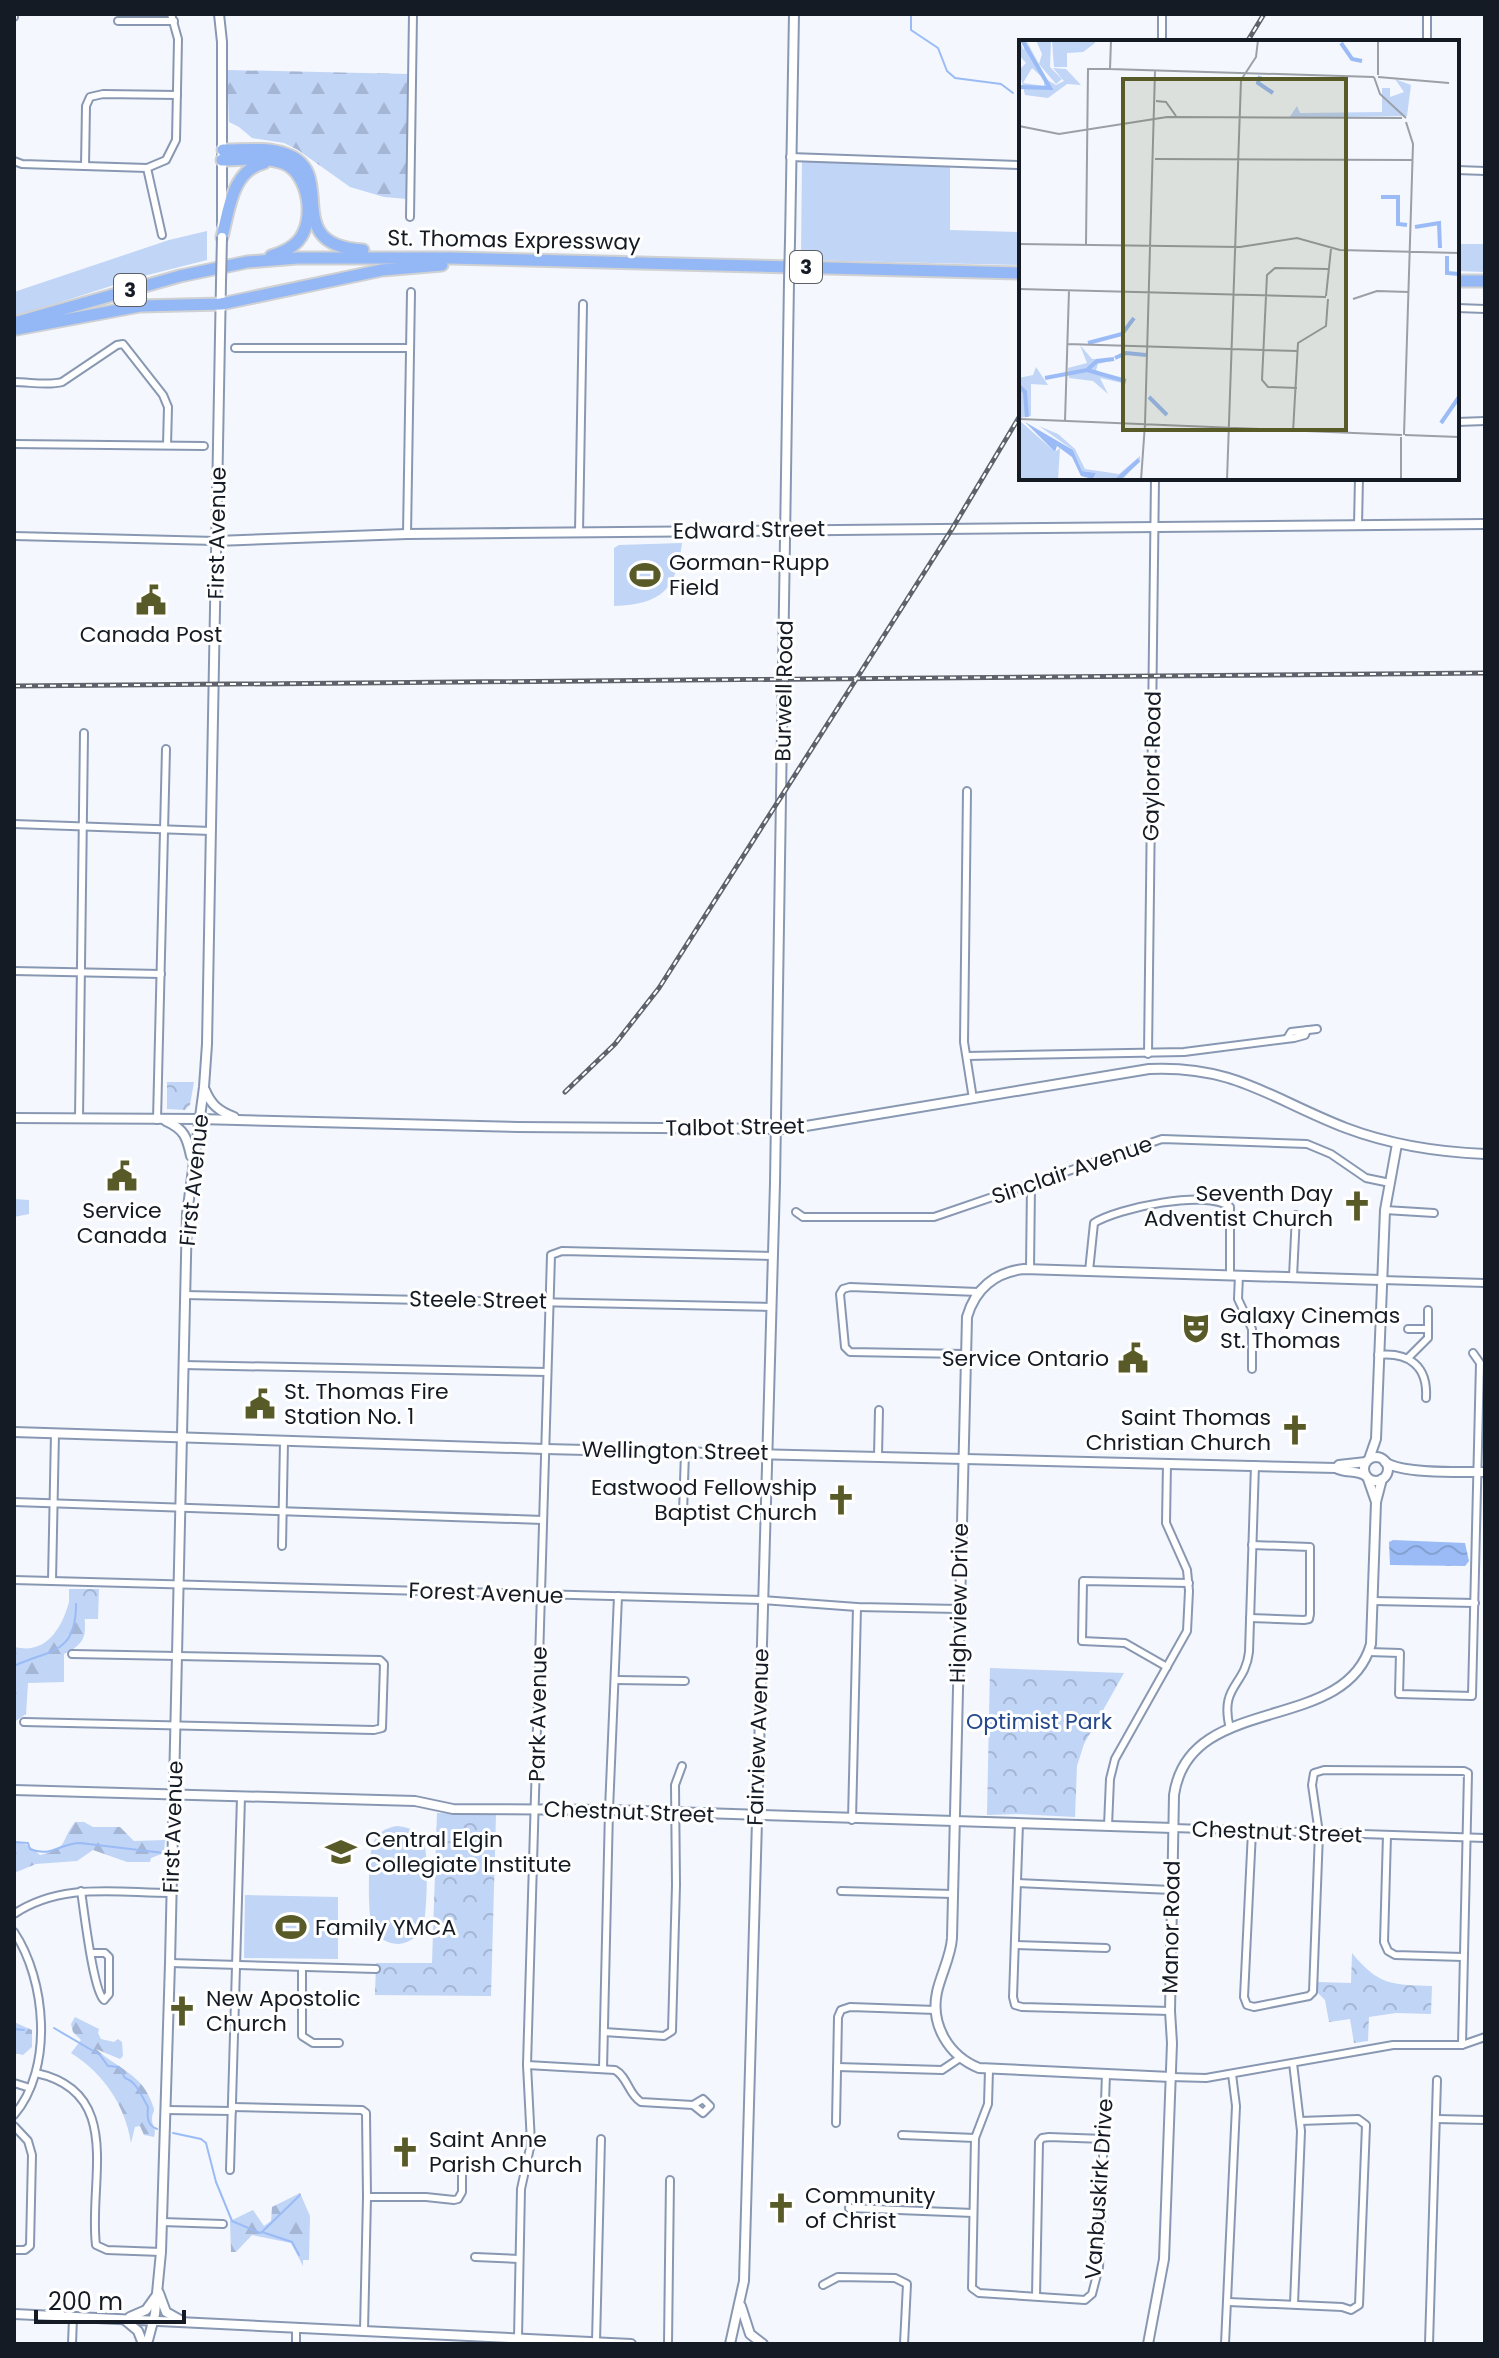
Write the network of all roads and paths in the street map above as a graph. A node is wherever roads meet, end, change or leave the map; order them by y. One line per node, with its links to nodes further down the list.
1 (219, 14): 11 (main road, First Avenue)
2 (413, 14): 20 (street)
3 (794, 14): 12 (main road, Burwell Road)
4 (1162, 14): 8 (street)
5 (1427, 14): 9 (street)
6 (173, 18): 7 (street); 10 (street)
7 (118, 21)
8 (1162, 40)
9 (1427, 40)
10 (177, 95): 16 (street); 17 (street)
11 (222, 155): 14 (highway); 22 (main road, First Avenue); 23 (highway)
12 (790, 157): 15 (street); 48 (main road, Burwell Road, bridge)
13 (14, 161): 16 (street)
14 (280, 163): 22 (highway); 24 (highway)
15 (1019, 165)
16 (85, 166): 17 (street)
17 (147, 168): 21 (street)
18 (1459, 170): 19 (street)
19 (1485, 171)
20 (410, 217)
21 (162, 235)
22 (222, 237): 30 (main road, First Avenue, bridge)
23 (451, 258): 24 (highway, St. Thomas Expressway / 3); 25 (highway, St. Thomas Expressway / 3)
24 (247, 262): 34 (highway, St. Thomas Expressway / 3)
25 (590, 262): 26 (highway, St. Thomas Expressway / 3); 30 (highway)
26 (1019, 273)
27 (1459, 281): 28 (highway)
28 (1485, 281)
29 (411, 292): 36 (street)
30 (221, 304): 34 (highway); 52 (main road, First Avenue)
31 (583, 304): 49 (street)
32 (1459, 308): 33 (street)
33 (1485, 309)
34 (14, 326)
35 (235, 348): 36 (street)
36 (408, 348): 50 (street)
37 (14, 382): 41 (street)
38 (1485, 421): 39 (street)
39 (1459, 422)
40 (14, 444): 41 (street)
41 (167, 445): 42 (street)
42 (204, 446)
43 (1155, 480): 47 (street, Gaylord Road)
44 (1359, 480): 46 (street)
45 (1485, 524): 46 (main road, Edward Street)
46 (1358, 525): 47 (main road, Edward Street)
47 (1154, 527): 48 (main road, Edward Street); 64 (street, Gaylord Road)
48 (785, 530): 49 (main road, Edward Street); 73 (main road, Burwell Road)
49 (579, 532): 50 (main road, Edward Street)
50 (407, 534): 52 (main road, Edward Street)
51 (14, 536): 52 (street, Edward Street)
52 (216, 541): 59 (main road, First Avenue)
53 (84, 733): 57 (street)
54 (166, 749): 58 (street)
55 (967, 791): 65 (street)
56 (14, 824): 57 (street)
57 (83, 825): 58 (street); 61 (street)
58 (162, 827): 59 (street); 62 (street)
59 (211, 831): 66 (main road, First Avenue)
60 (14, 971): 61 (street)
61 (81, 972): 62 (street); 69 (street)
62 (161, 974): 71 (street)
63 (1317, 1029): 64 (street)
64 (1148, 1054): 65 (street)
65 (967, 1056): 67 (street)
66 (204, 1087): 70 (main road, First Avenue); 72 (main road)
67 (973, 1099): 73 (main road, Talbot Street); 74 (main road, Talbot Street)
68 (14, 1118): 69 (main road, Talbot Street)
69 (79, 1119): 71 (main road, Talbot Street)
70 (199, 1119): 71 (main road, Talbot Street); 72 (main road, Talbot Street); 76 (main road, First Avenue)
71 (160, 1120): 76 (main road)
72 (243, 1120): 73 (main road, Talbot Street)
73 (776, 1129): 83 (main road, Fairview Avenue)
74 (1397, 1144): 75 (main road, Talbot Street); 77 (main road)
75 (1485, 1154)
76 (192, 1165): 91 (main road, First Avenue)
77 (1390, 1183): 78 (street, Sinclair Avenue); 79 (main road)
78 (1031, 1185): 80 (street, Sinclair Avenue); 84 (street)
79 (1385, 1210): 81 (street); 88 (main road)
80 (796, 1212)
81 (1434, 1213)
82 (1296, 1215): 87 (street)
83 (773, 1256): 92 (street, Park Avenue); 93 (main road, Fairview Avenue)
84 (1030, 1269): 85 (main road); 90 (main road)
85 (1089, 1271): 86 (main road); 86 (street)
86 (1234, 1275): 87 (main road); 102 (street)
87 (1293, 1277): 88 (main road)
88 (1381, 1280): 89 (street); 99 (main road)
89 (1485, 1283)
90 (978, 1292): 98 (main road, Highview Drive); 98 (street)
91 (185, 1295): 92 (street, Steele Street); 101 (main road, First Avenue)
92 (549, 1301): 93 (street, Steele Street); 103 (street, Park Avenue)
93 (771, 1307): 113 (main road, Fairview Avenue)
94 (1428, 1310): 96 (street)
95 (1408, 1329): 96 (street)
96 (1428, 1329): 100 (street)
97 (1473, 1353): 122 (street)
98 (964, 1354): 115 (main road, Highview Drive)
99 (1378, 1355): 100 (street); 109 (main road)
100 (1408, 1358): 104 (street)
101 (183, 1365): 103 (street); 108 (main road, First Avenue)
102 (1252, 1369)
103 (547, 1372): 111 (street, Park Avenue)
104 (1426, 1398)
105 (879, 1410): 114 (street)
106 (14, 1432): 107 (main road, Wellington Street)
107 (55, 1433): 108 (main road, Wellington Street); 127 (street)
108 (182, 1435): 110 (main road, Wellington Street); 128 (main road, First Avenue)
109 (1376, 1439): 116 (main road); 117 (main road)
110 (284, 1441): 111 (main road, Wellington Street); 129 (street)
111 (545, 1449): 112 (main road, Wellington Street); 131 (street, Park Avenue)
112 (685, 1452): 113 (main road, Wellington Street); 130 (street)
113 (768, 1453): 114 (main road, Wellington Street); 140 (main road, Fairview Avenue)
114 (878, 1456): 115 (main road, Wellington Street)
115 (962, 1458): 118 (main road, Wellington Street); 144 (main road, Highview Drive)
116 (1368, 1461): 117 (main road); 120 (main road, Wellington Street); 123 (main road)
117 (1384, 1461): 121 (main road); 124 (main road)
118 (1167, 1463): 119 (main road, Wellington Street); 136 (street)
119 (1255, 1465): 120 (main road, Wellington Street); 132 (street)
120 (1336, 1468): 123 (main road, Wellington Street)
121 (1416, 1470): 122 (main road); 124 (main road)
122 (1482, 1472): 142 (street)
123 (1367, 1477): 124 (main road); 126 (main road)
124 (1384, 1478): 126 (main road)
125 (14, 1502): 127 (street)
126 (1376, 1502): 141 (main road)
127 (53, 1503): 128 (street); 135 (street)
128 (181, 1509): 129 (street); 137 (main road, First Avenue)
129 (282, 1512): 131 (street); 133 (street)
130 (683, 1513)
131 (543, 1520): 138 (street, Park Avenue)
132 (1252, 1545): 145 (street); 145 (street)
133 (282, 1546)
134 (14, 1580): 135 (street, Forest Avenue)
135 (52, 1581): 137 (street, Forest Avenue)
136 (1189, 1583): 149 (street); 149 (street)
137 (179, 1585): 138 (street, Forest Avenue); 148 (main road, First Avenue)
138 (541, 1594): 139 (street, Forest Avenue); 159 (street, Park Avenue)
139 (618, 1596): 140 (street, Forest Avenue); 150 (street)
140 (762, 1600): 143 (street, Forest Avenue); 162 (main road, Fairview Avenue)
141 (1373, 1601): 142 (street); 146 (main road)
142 (1475, 1603): 146 (street)
143 (857, 1607): 144 (street, Forest Avenue); 163 (street)
144 (959, 1609): 164 (main road, Highview Drive)
145 (1250, 1618): 154 (street)
146 (1369, 1652): 154 (main road, Manor Road)
147 (72, 1654): 148 (street)
148 (177, 1657): 153 (main road, First Avenue); 153 (street)
149 (1167, 1667): 166 (street)
150 (616, 1680): 151 (street); 160 (street)
151 (685, 1681)
152 (24, 1722): 153 (street)
153 (176, 1726): 157 (main road, First Avenue)
154 (1230, 1729): 167 (main road, Manor Road)
155 (682, 1766): 161 (street)
156 (14, 1790): 157 (main road, Chestnut Street)
157 (173, 1795): 158 (main road, Chestnut Street); 177 (main road, First Avenue)
158 (241, 1797): 159 (main road, Chestnut Street); 186 (street)
159 (536, 1809): 160 (main road, Chestnut Street); 197 (street, Park Avenue)
160 (609, 1810): 161 (main road, Chestnut Street); 191 (street)
161 (674, 1812): 162 (main road, Chestnut Street); 191 (street)
162 (755, 1816): 163 (main road, Chestnut Street); 238 (main road, Fairview Avenue)
163 (852, 1820): 164 (main road, Chestnut Street)
164 (954, 1823): 165 (main road, Chestnut Street); 178 (main road, Highview Drive)
165 (1019, 1823): 166 (main road, Chestnut Street); 173 (street)
166 (1108, 1826): 167 (main road, Chestnut Street)
167 (1173, 1828): 168 (street, Chestnut Street); 174 (main road, Manor Road)
168 (1252, 1831): 169 (street, Chestnut Street); 169 (street)
169 (1319, 1833): 170 (street, Chestnut Street); 171 (street)
170 (1387, 1835): 171 (street, Chestnut Street); 184 (street)
171 (1467, 1837): 172 (street, Chestnut Street); 184 (street)
172 (1485, 1838)
173 (1017, 1883): 174 (street); 181 (street)
174 (1171, 1890): 190 (main road, Manor Road)
175 (81, 1891): 177 (street); 179 (street); 183 (street)
176 (841, 1891): 178 (street)
177 (171, 1893): 185 (main road, First Avenue)
178 (953, 1894): 189 (main road, Highview Drive)
179 (14, 1914)
180 (14, 1932): 201 (street)
181 (1015, 1945): 182 (street); 190 (street)
182 (1106, 1948)
183 (91, 1953): 183 (street)
184 (1463, 1957): 194 (street)
185 (170, 1963): 186 (street); 210 (main road, First Avenue)
186 (235, 1965): 187 (street); 209 (street)
187 (302, 1967): 188 (street); 193 (street)
188 (376, 1969)
189 (936, 2010): 195 (main road); 198 (street)
190 (1170, 2011): 204 (main road, Manor Road)
191 (604, 2032): 199 (street)
192 (1485, 2037): 194 (street)
193 (339, 2043)
194 (1462, 2045): 196 (street)
195 (960, 2058): 198 (street); 200 (main road)
196 (1293, 2063): 203 (street); 214 (street)
197 (527, 2065): 199 (street); 232 (street, Park Avenue)
198 (837, 2067): 215 (street)
199 (603, 2069): 208 (street)
200 (989, 2070): 202 (main road); 218 (street, Vanbuskirk Drive)
201 (36, 2073): 207 (street); 230 (street)
202 (1106, 2074): 204 (main road); 220 (street, Vanbuskirk Drive)
203 (1232, 2074): 204 (street); 236 (street)
204 (1171, 2077): 257 (main road, Manor Road)
205 (1437, 2080): 212 (street)
206 (14, 2083): 207 (street)
207 (30, 2088): 211 (street)
208 (693, 2105)
209 (232, 2109): 210 (street); 221 (street); 224 (street)
210 (166, 2110): 227 (main road, First Avenue)
211 (14, 2115)
212 (1436, 2119): 213 (street); 259 (street)
213 (1485, 2120)
214 (1300, 2121): 237 (street); 237 (street)
215 (836, 2123)
216 (14, 2126): 229 (street)
217 (902, 2135): 218 (street)
218 (975, 2138): 226 (street, Vanbuskirk Drive)
219 (601, 2139): 248 (street)
220 (1104, 2139): 235 (street, Vanbuskirk Drive); 235 (street)
221 (230, 2170)
222 (462, 2173): 224 (street)
223 (670, 2180): 253 (street)
224 (367, 2197): 245 (street)
225 (849, 2208): 226 (street)
226 (973, 2213): 235 (street, Vanbuskirk Drive)
227 (162, 2222): 228 (street); 230 (main road, First Avenue)
228 (223, 2224)
229 (14, 2250)
230 (161, 2252): 234 (main road, First Avenue)
231 (475, 2257): 232 (street)
232 (519, 2259): 246 (street, Park Avenue)
233 (823, 2285): 256 (street)
234 (158, 2292): 241 (main road); 242 (main road, First Avenue); 243 (main road)
235 (1036, 2296)
236 (1229, 2302): 237 (street); 258 (street)
237 (1294, 2304)
238 (741, 2305): 254 (main road, Fairview Avenue); 255 (main road)
239 (14, 2314): 240 (main road)
240 (73, 2318): 241 (main road); 249 (street)
241 (122, 2320): 242 (main road); 250 (main road)
242 (154, 2321): 243 (main road); 250 (main road, First Avenue)
243 (185, 2322): 244 (main road)
244 (296, 2328): 245 (main road); 251 (street)
245 (364, 2331): 247 (main road)
246 (518, 2338): 247 (main road); 248 (main road)
247 (428, 2339)
248 (596, 2342): 252 (main road)
249 (72, 2344)
250 (145, 2344)
251 (296, 2344)
252 (631, 2344)
253 (668, 2344)
254 (730, 2344)
255 (763, 2344)
256 (904, 2344)
257 (1148, 2344)
258 (1225, 2344)
259 (1429, 2344)

